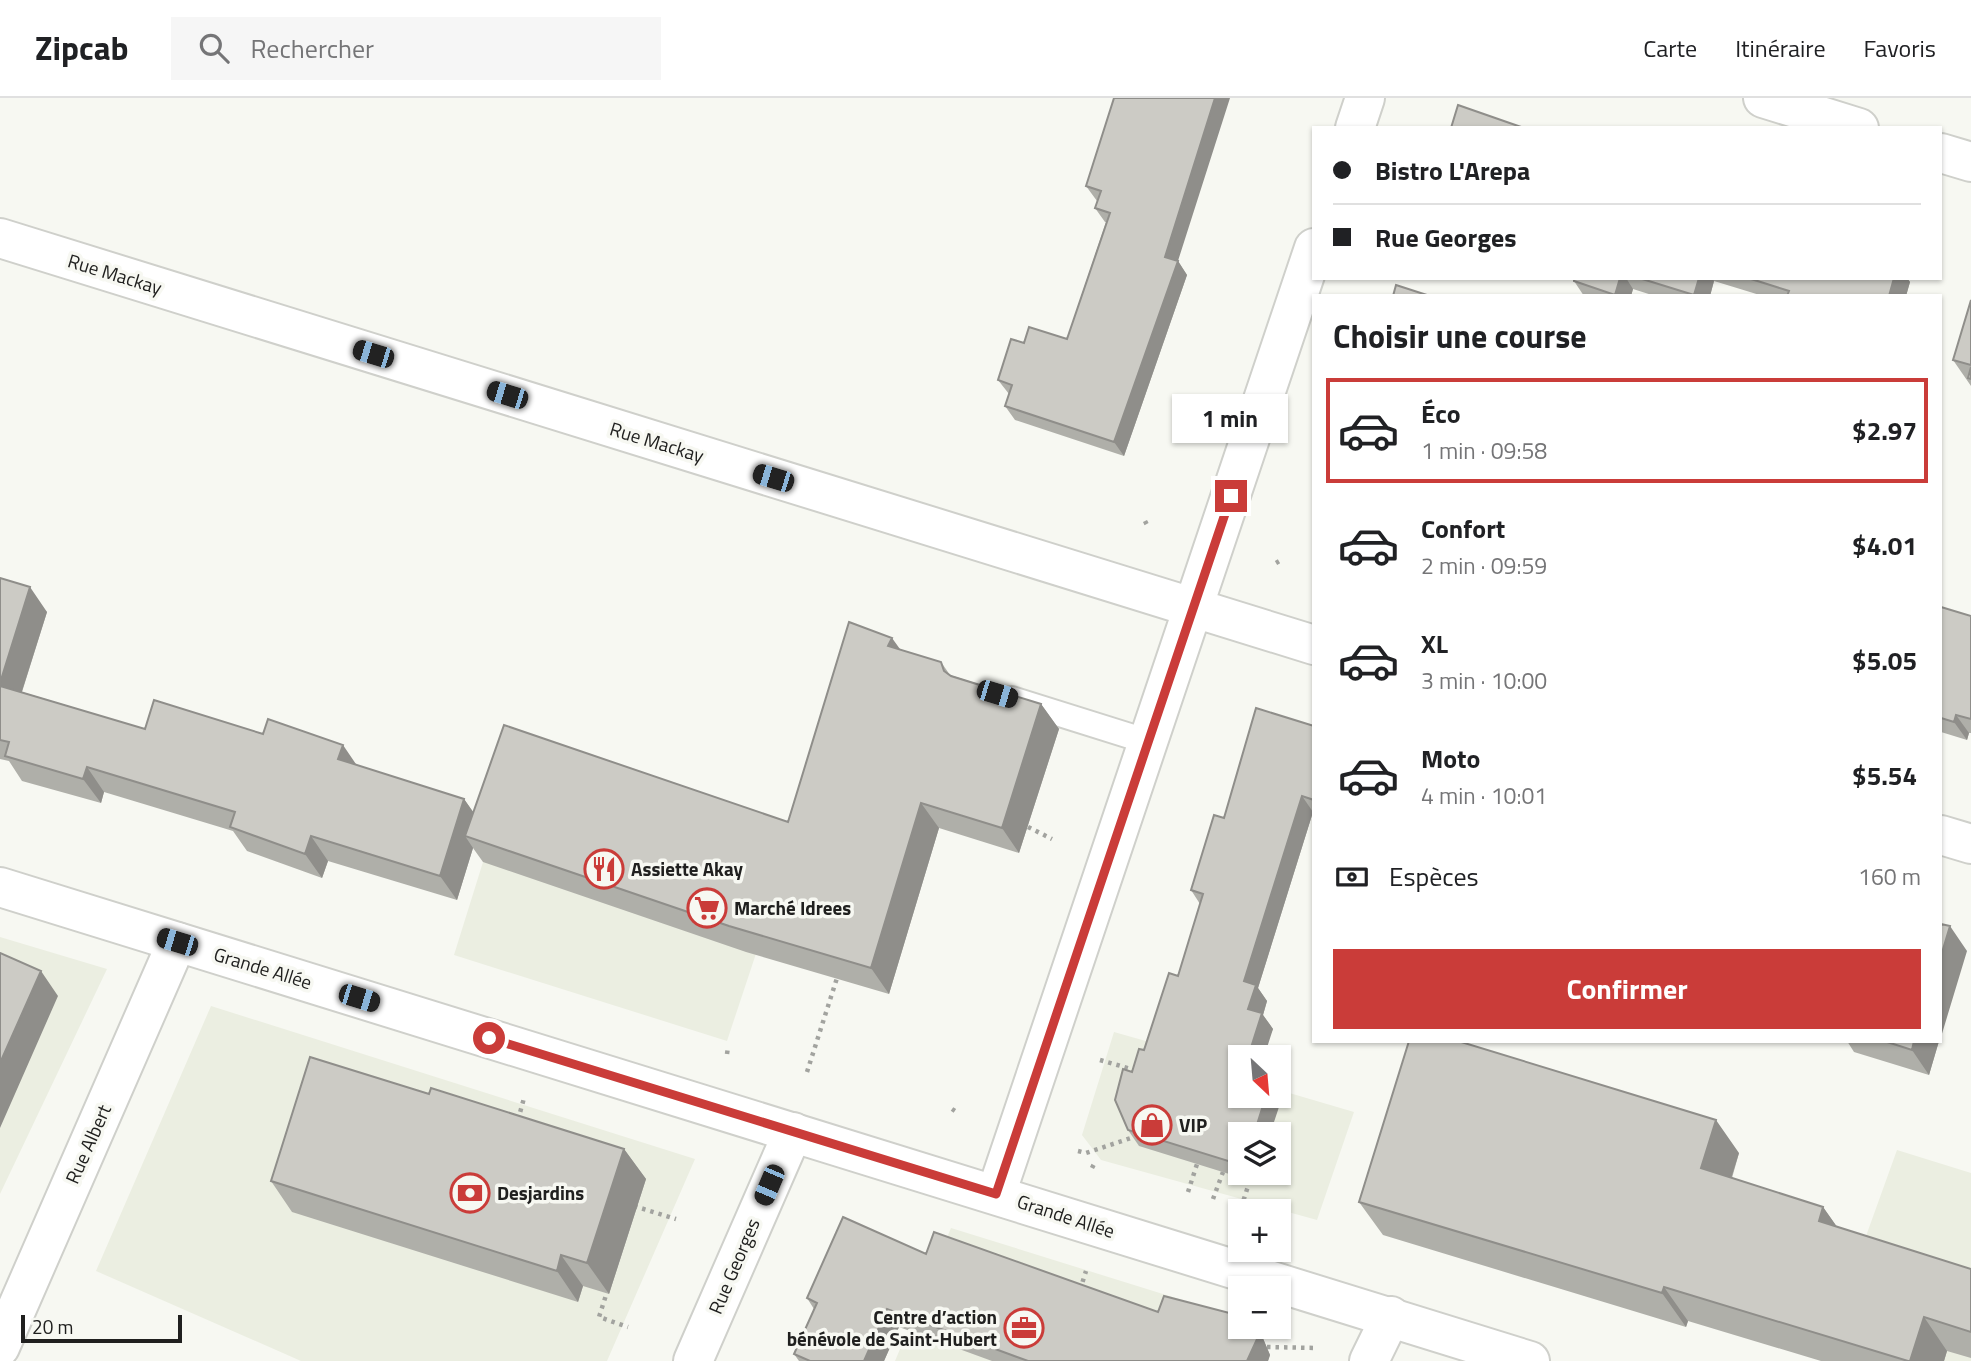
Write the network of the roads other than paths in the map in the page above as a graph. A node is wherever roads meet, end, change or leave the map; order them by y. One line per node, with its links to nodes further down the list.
1 (1365, 98): 3 (street)
2 (1763, 98): 4 (street)
3 (1356, 126)
4 (1853, 126)
5 (1942, 153): 6 (street)
6 (1971, 162)
7 (0, 238): 9 (street, Rue Mackay)
8 (1312, 254): 9 (street)
9 (1194, 606): 10 (street, Rue Mackay); 12 (street)
10 (1312, 644)
11 (986, 691): 12 (lane)
12 (1149, 743): 18 (street)
13 (1942, 835): 14 (street)
14 (1971, 844)
15 (0, 887): 16 (street, Grande Allée)
16 (177, 942): 17 (street, Grande Allée); 20 (street, Rue Albert)
17 (793, 1132): 18 (street, Grande Allée); 21 (street, Rue Georges)
18 (996, 1194): 19 (street, Grande Allée)
19 (1391, 1316): 22 (street); 23 (street, Grande Allée)
20 (0, 1347)
21 (693, 1361)
22 (1369, 1361)
23 (1530, 1361)

